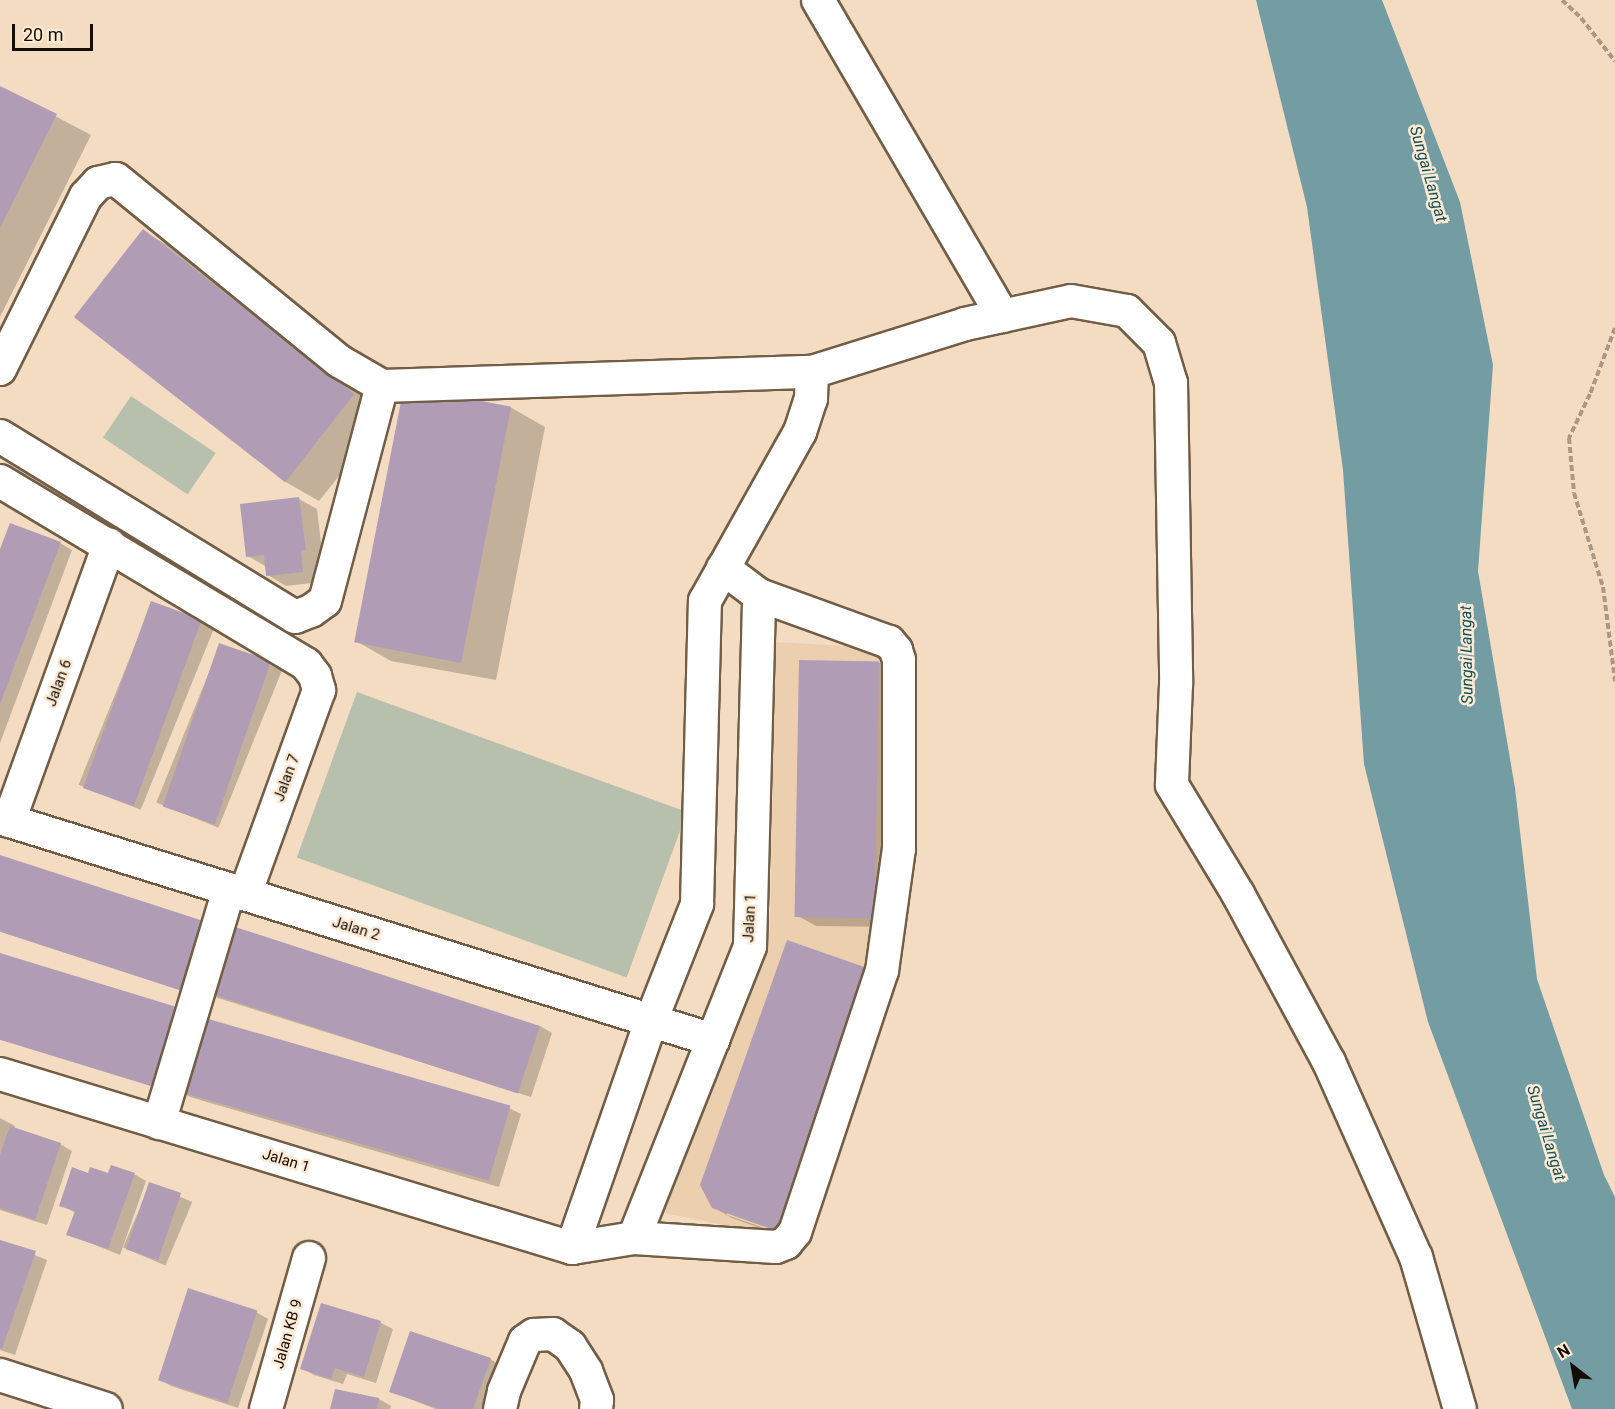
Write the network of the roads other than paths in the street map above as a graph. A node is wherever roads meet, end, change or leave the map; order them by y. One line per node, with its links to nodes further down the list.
1 (818, 0): 2 (street)
2 (1003, 316): 4 (street); 25 (street)
3 (0, 369): 5 (street)
4 (812, 372): 5 (street); 9 (street)
5 (382, 386): 6 (street)
6 (0, 436)
7 (0, 481): 8 (street)
8 (109, 544): 11 (street, Jalan 6); 12 (street, Jalan 7)
9 (723, 568): 10 (street); 13 (street)
10 (759, 595): 14 (street, Jalan 1); 17 (street)
11 (5, 819): 12 (street, Jalan 2)
12 (237, 892): 13 (street, Jalan 2); 16 (street, Jalan 7)
13 (651, 1021): 14 (street, Jalan 2); 18 (street)
14 (713, 1040): 17 (street, Jalan 1)
15 (0, 1074): 16 (street, Jalan 1)
16 (159, 1123): 18 (street, Jalan 1)
17 (634, 1238): 18 (street, Jalan 1)
18 (573, 1248)
19 (309, 1258): 22 (street, Jalan KB 9)
20 (0, 1375): 21 (street)
21 (106, 1409)
22 (266, 1409)
23 (500, 1409): 24 (street)
24 (596, 1409)
25 (1460, 1409)

